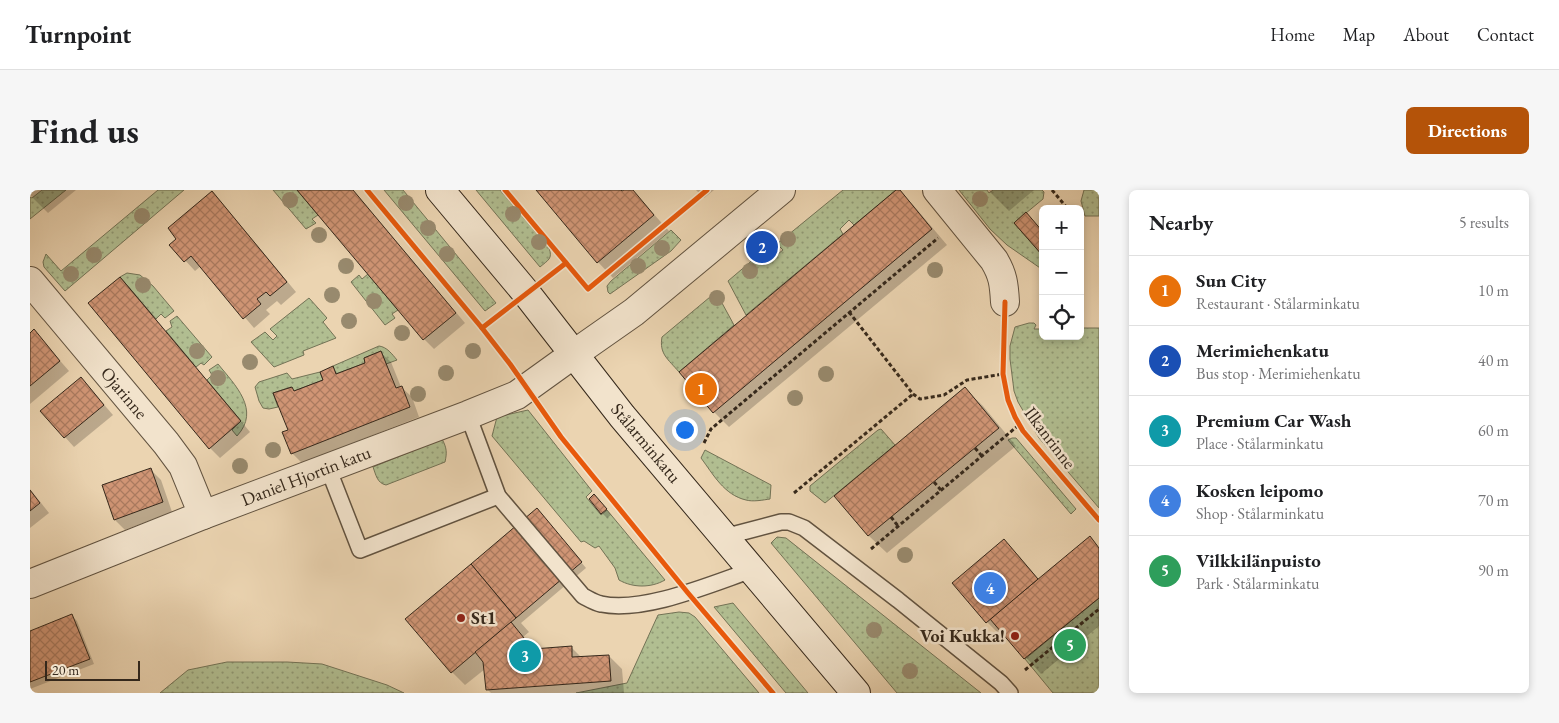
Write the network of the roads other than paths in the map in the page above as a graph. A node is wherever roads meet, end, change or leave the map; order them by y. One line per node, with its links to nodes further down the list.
1 (440, 190): 6 (street, Stålarminkatu)
2 (781, 190): 6 (street, Daniel Hjortin katu)
3 (937, 190): 5 (street)
4 (30, 281): 10 (street, Ojarinne)
5 (1005, 302)
6 (574, 354): 7 (street, Daniel Hjortin katu); 11 (street, Stålarminkatu)
7 (468, 415): 8 (street, Daniel Hjortin katu); 9 (lane)
8 (328, 468): 9 (lane); 10 (street, Daniel Hjortin katu)
9 (498, 496): 12 (lane)
10 (203, 515): 13 (street, Daniel Hjortin katu)
11 (724, 537): 12 (street, Stålarminkatu); 15 (lane)
12 (752, 570): 14 (street, Stålarminkatu)
13 (30, 584)
14 (856, 693)
15 (1010, 693)

